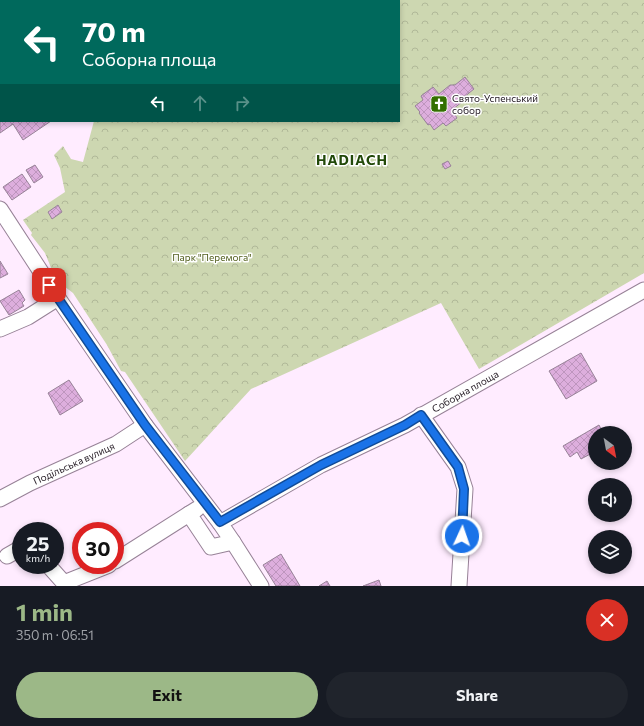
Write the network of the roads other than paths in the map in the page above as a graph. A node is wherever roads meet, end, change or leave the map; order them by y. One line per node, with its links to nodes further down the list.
1 (0, 210): 3 (street)
2 (644, 290): 5 (street, Соборна площа)
3 (58, 298): 4 (street); 6 (street)
4 (0, 329)
5 (421, 415): 10 (street, Соборна площа); 18 (street)
6 (145, 425): 7 (street, Подільська вулиця); 8 (street)
7 (0, 499)
8 (206, 503): 9 (street); 10 (street)
9 (189, 514): 11 (street); 13 (street)
10 (220, 522): 11 (street)
11 (234, 542): 17 (street)
12 (12, 553): 14 (street)
13 (124, 555)
14 (7, 556)
15 (56, 574): 16 (street)
16 (86, 574)
17 (261, 586)
18 (459, 586)

